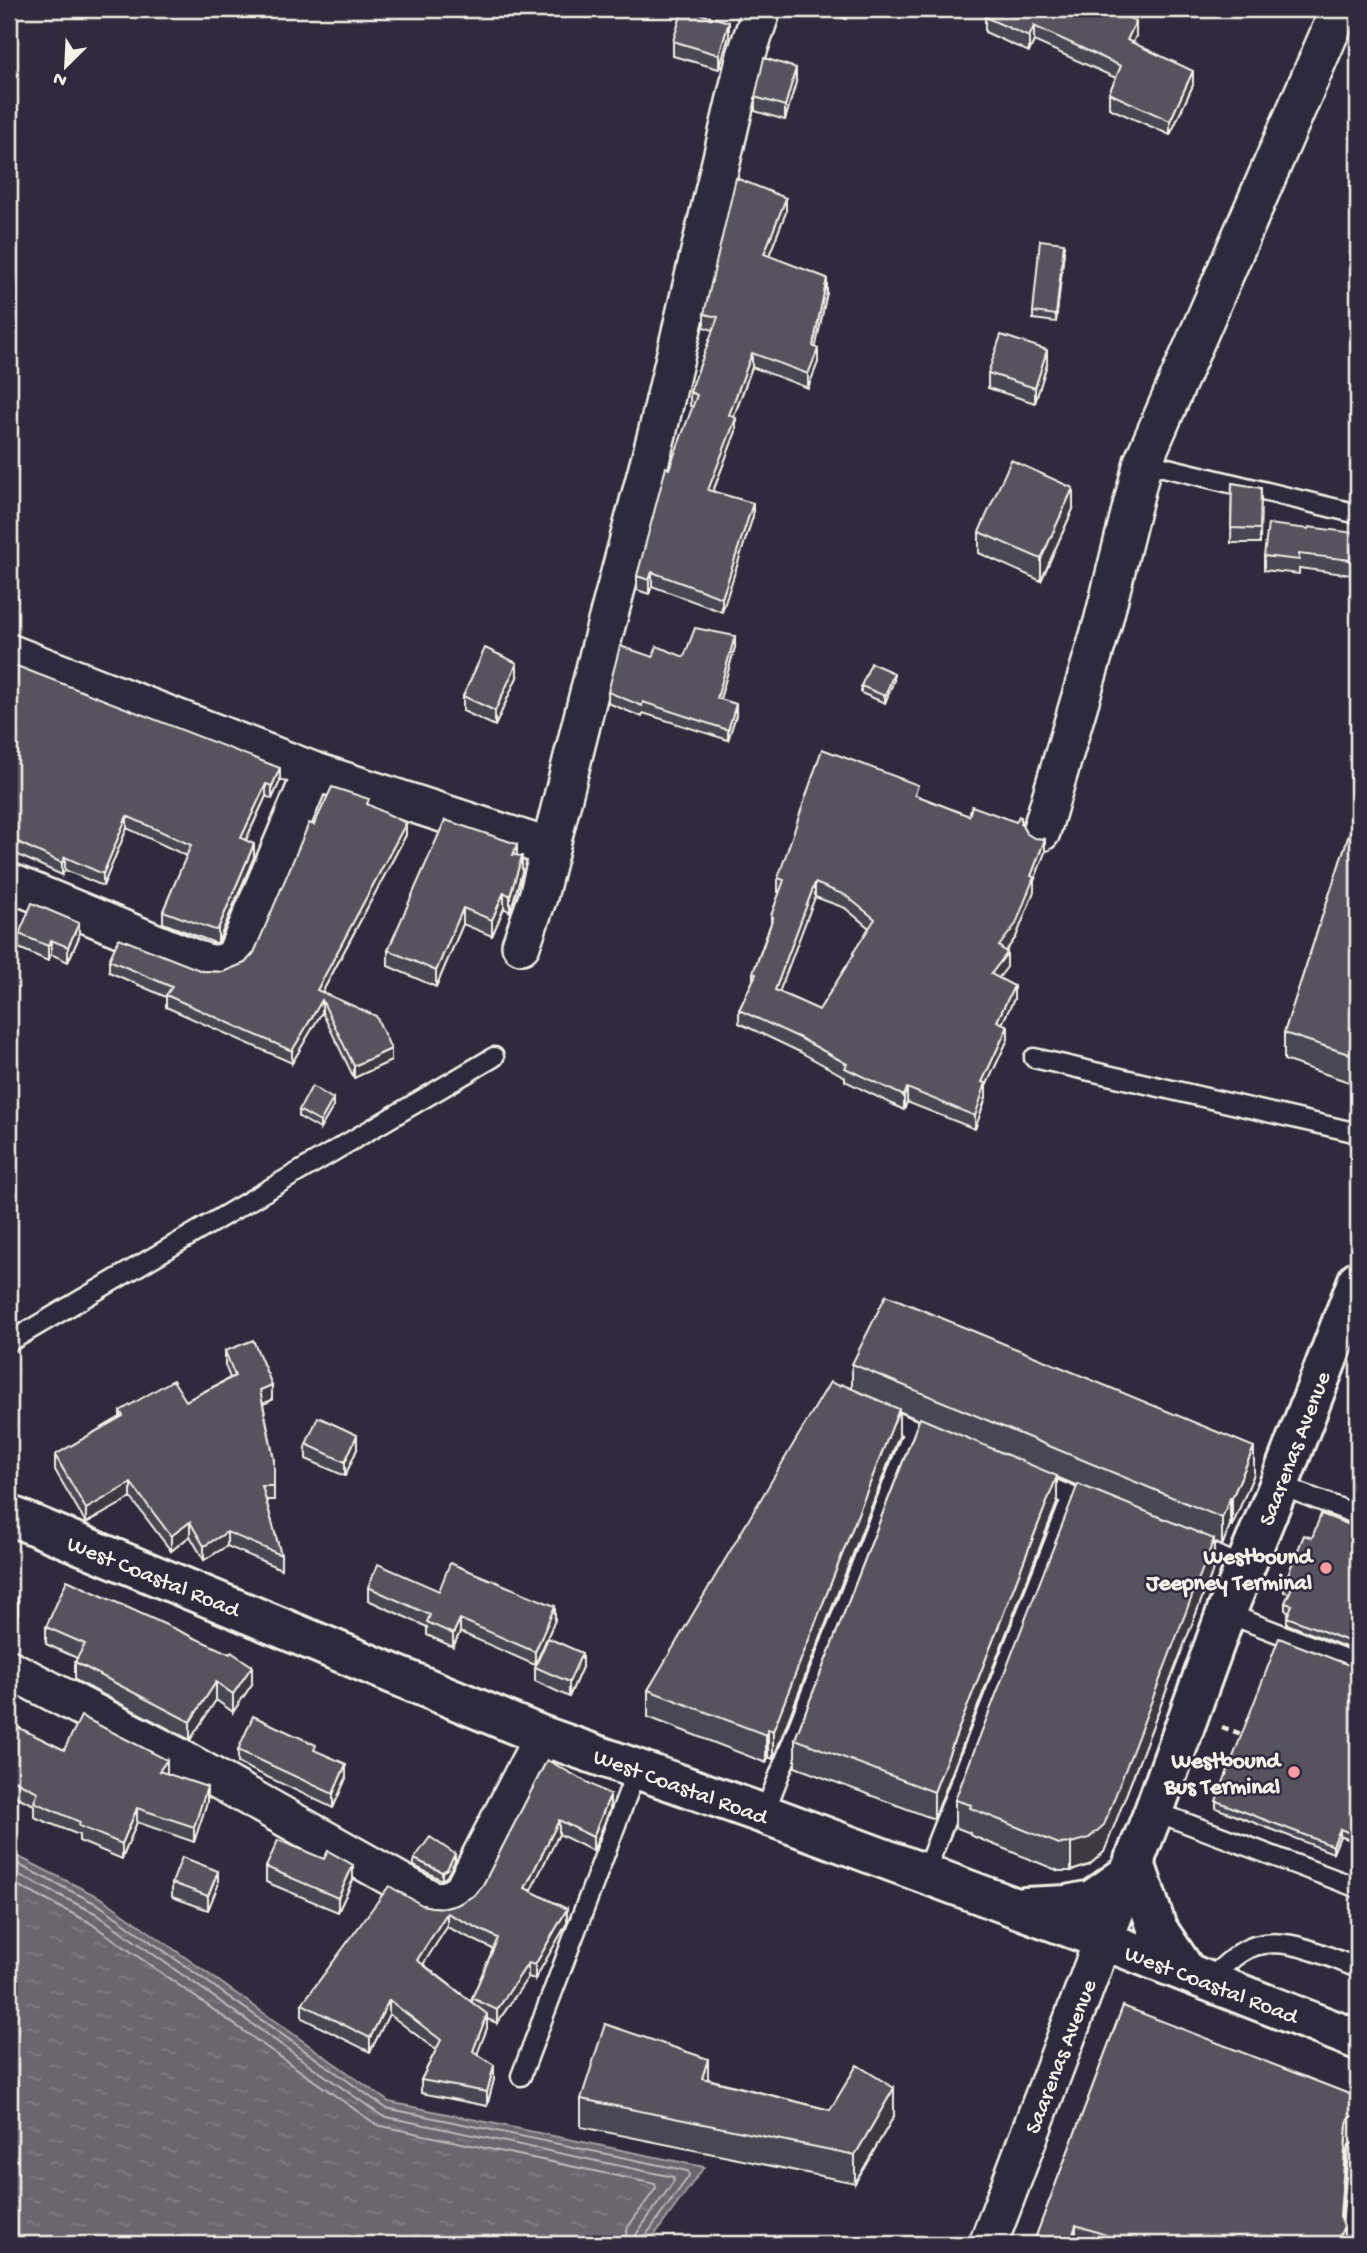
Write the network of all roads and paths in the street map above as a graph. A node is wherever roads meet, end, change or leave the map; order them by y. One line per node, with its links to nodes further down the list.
1 (762, 9): 8 (street)
2 (1340, 9): 3 (street)
3 (1143, 463): 4 (lane); 7 (street)
4 (1358, 514)
5 (9, 653): 6 (street)
6 (313, 771): 8 (street); 9 (street)
7 (1041, 832)
8 (550, 848): 10 (street)
9 (9, 882)
10 (522, 945)
11 (494, 1057): 15 (lane)
12 (1034, 1058): 13 (lane)
13 (1358, 1133)
14 (1358, 1280): 20 (main road, Saarenas Avenue)
15 (9, 1342)
16 (865, 1409): 17 (lane)
17 (914, 1430): 18 (lane); 33 (lane)
18 (950, 1445)
19 (1024, 1476): 21 (lane)
20 (1279, 1485): 24 (lane); 26 (main road, Saarenas Avenue)
21 (1072, 1497): 22 (lane); 35 (lane)
22 (1110, 1512)
23 (9, 1515): 30 (main road, West Coastal Road)
24 (1358, 1515)
25 (1171, 1537): 26 (lane)
26 (1245, 1567): 27 (main road, Saarenas Avenue)
27 (1226, 1613): 28 (lane); 32 (main road, Saarenas Avenue)
28 (1358, 1664)
29 (9, 1669): 30 (street)
30 (543, 1736): 31 (main road, West Coastal Road)
31 (637, 1769): 33 (main road, West Coastal Road); 42 (lane)
32 (1154, 1811): 34 (main road, Saarenas Avenue); 36 (lane)
33 (764, 1814): 35 (main road, West Coastal Road)
34 (1132, 1867): 37 (main road); 38 (main road, Saarenas Avenue); 40 (main road)
35 (924, 1875): 37 (main road, West Coastal Road)
36 (1358, 1888)
37 (1013, 1908): 38 (main road, West Coastal Road)
38 (1103, 1940): 40 (main road, West Coastal Road); 44 (street, Saarenas Avenue)
39 (1358, 1968): 40 (lane)
40 (1197, 1977): 41 (main road, West Coastal Road)
41 (1358, 2040)
42 (521, 2076)
43 (1358, 2152): 45 (lane)
44 (988, 2244)
45 (1351, 2244)

